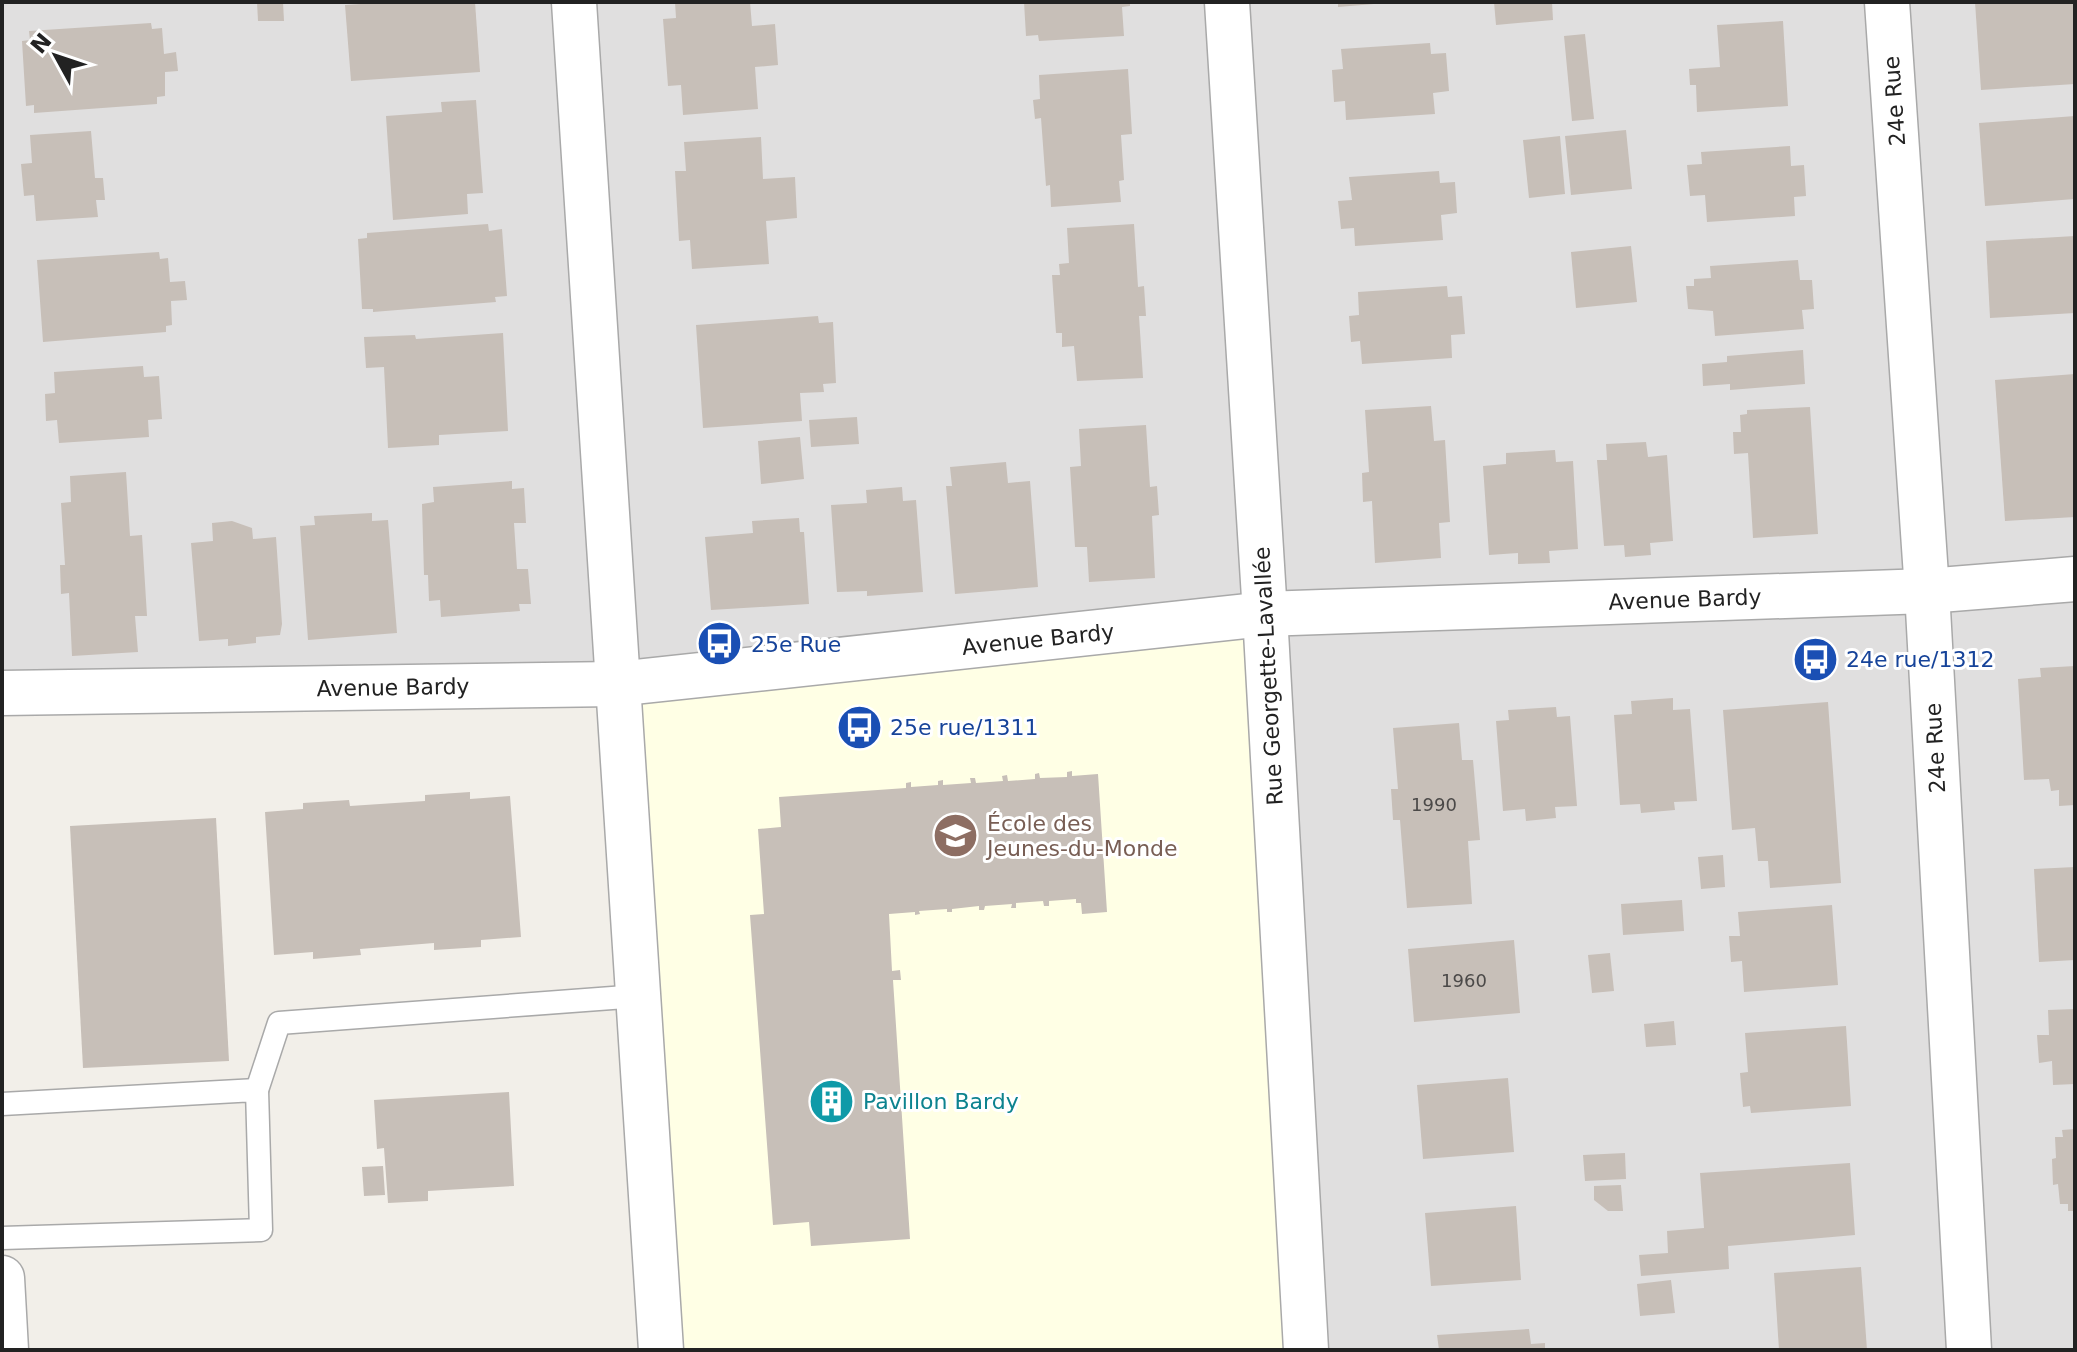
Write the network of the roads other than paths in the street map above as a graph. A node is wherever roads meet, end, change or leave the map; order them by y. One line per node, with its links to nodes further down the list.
1 (574, 2): 7 (street)
2 (1227, 2): 6 (street, Rue Georgette-Lavallée)
3 (1887, 2): 5 (street, 24e Rue)
4 (2075, 579): 5 (street, Avenue Bardy)
5 (1927, 591): 6 (street, Avenue Bardy); 17 (street, 24e Rue)
6 (1265, 614): 7 (street, Avenue Bardy); 16 (street, Rue Georgette-Lavallée)
7 (616, 684): 8 (street, Avenue Bardy); 9 (street)
8 (2, 693)
9 (639, 996): 10 (lane); 15 (street)
10 (257, 1090): 11 (lane); 12 (lane)
11 (2, 1104)
12 (2, 1238)
13 (2, 1278): 14 (street)
14 (6, 1350)
15 (661, 1350)
16 (1306, 1350)
17 (1969, 1350)

